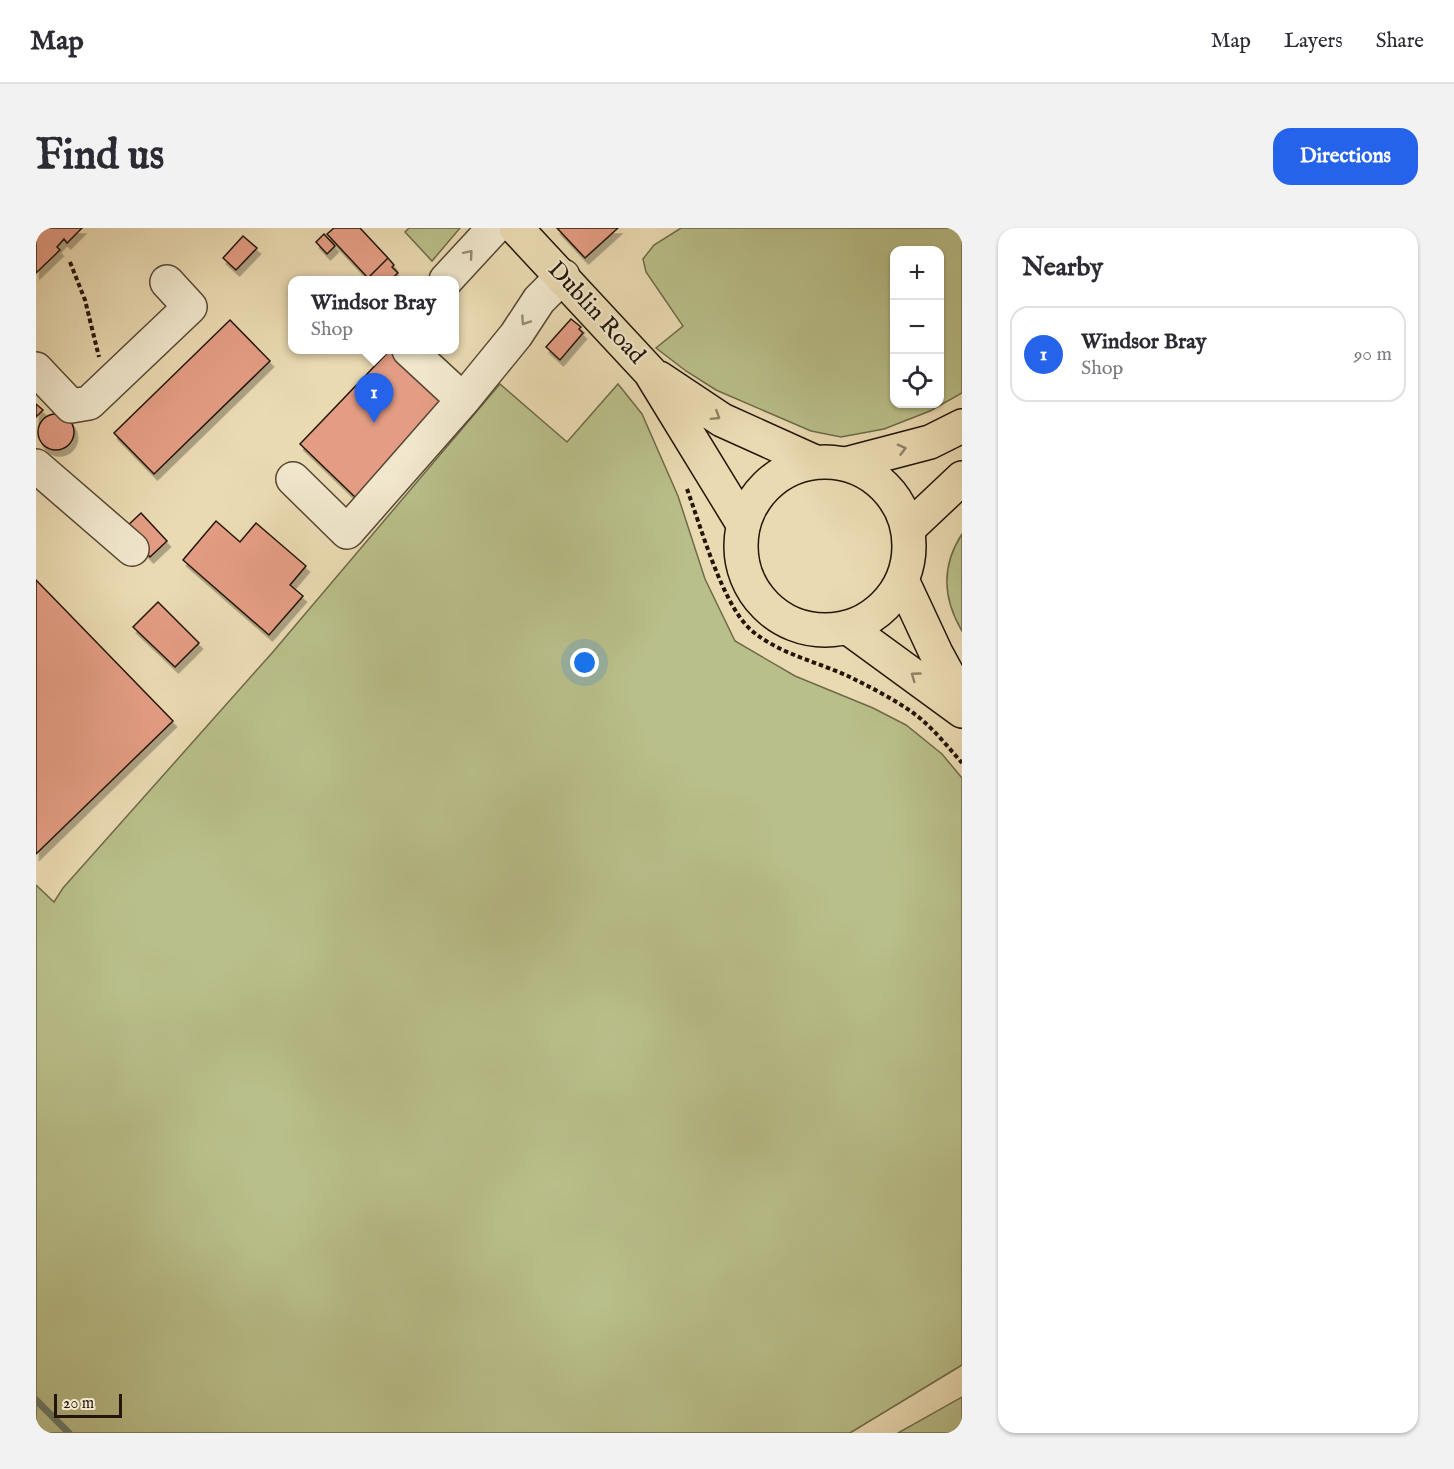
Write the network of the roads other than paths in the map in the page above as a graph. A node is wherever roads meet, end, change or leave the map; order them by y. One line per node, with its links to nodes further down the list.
1 (513, 229): 2 (street, one-way to 1); 3 (main road, Dublin Road)
2 (451, 276)
3 (562, 276): 7 (main road, Dublin Road); 8 (street, one-way to 8)
4 (167, 282): 6 (street)
5 (414, 354): 8 (street)
6 (36, 369)
7 (650, 372): 10 (main road, Dublin Road, one-way to 10); 14 (main road, Dublin Road)
8 (462, 399): 13 (street)
9 (962, 426): 10 (main road, one-way to 9)
10 (831, 463): 14 (main road); 15 (main road)
11 (36, 466): 16 (street)
12 (962, 478): 15 (main road)
13 (293, 479)
14 (744, 524): 18 (main road)
15 (908, 529): 17 (main road)
16 (132, 549)
17 (902, 580): 18 (main road); 19 (main road)
18 (847, 627): 20 (main road, one-way to 18)
19 (962, 701)
20 (962, 711)

